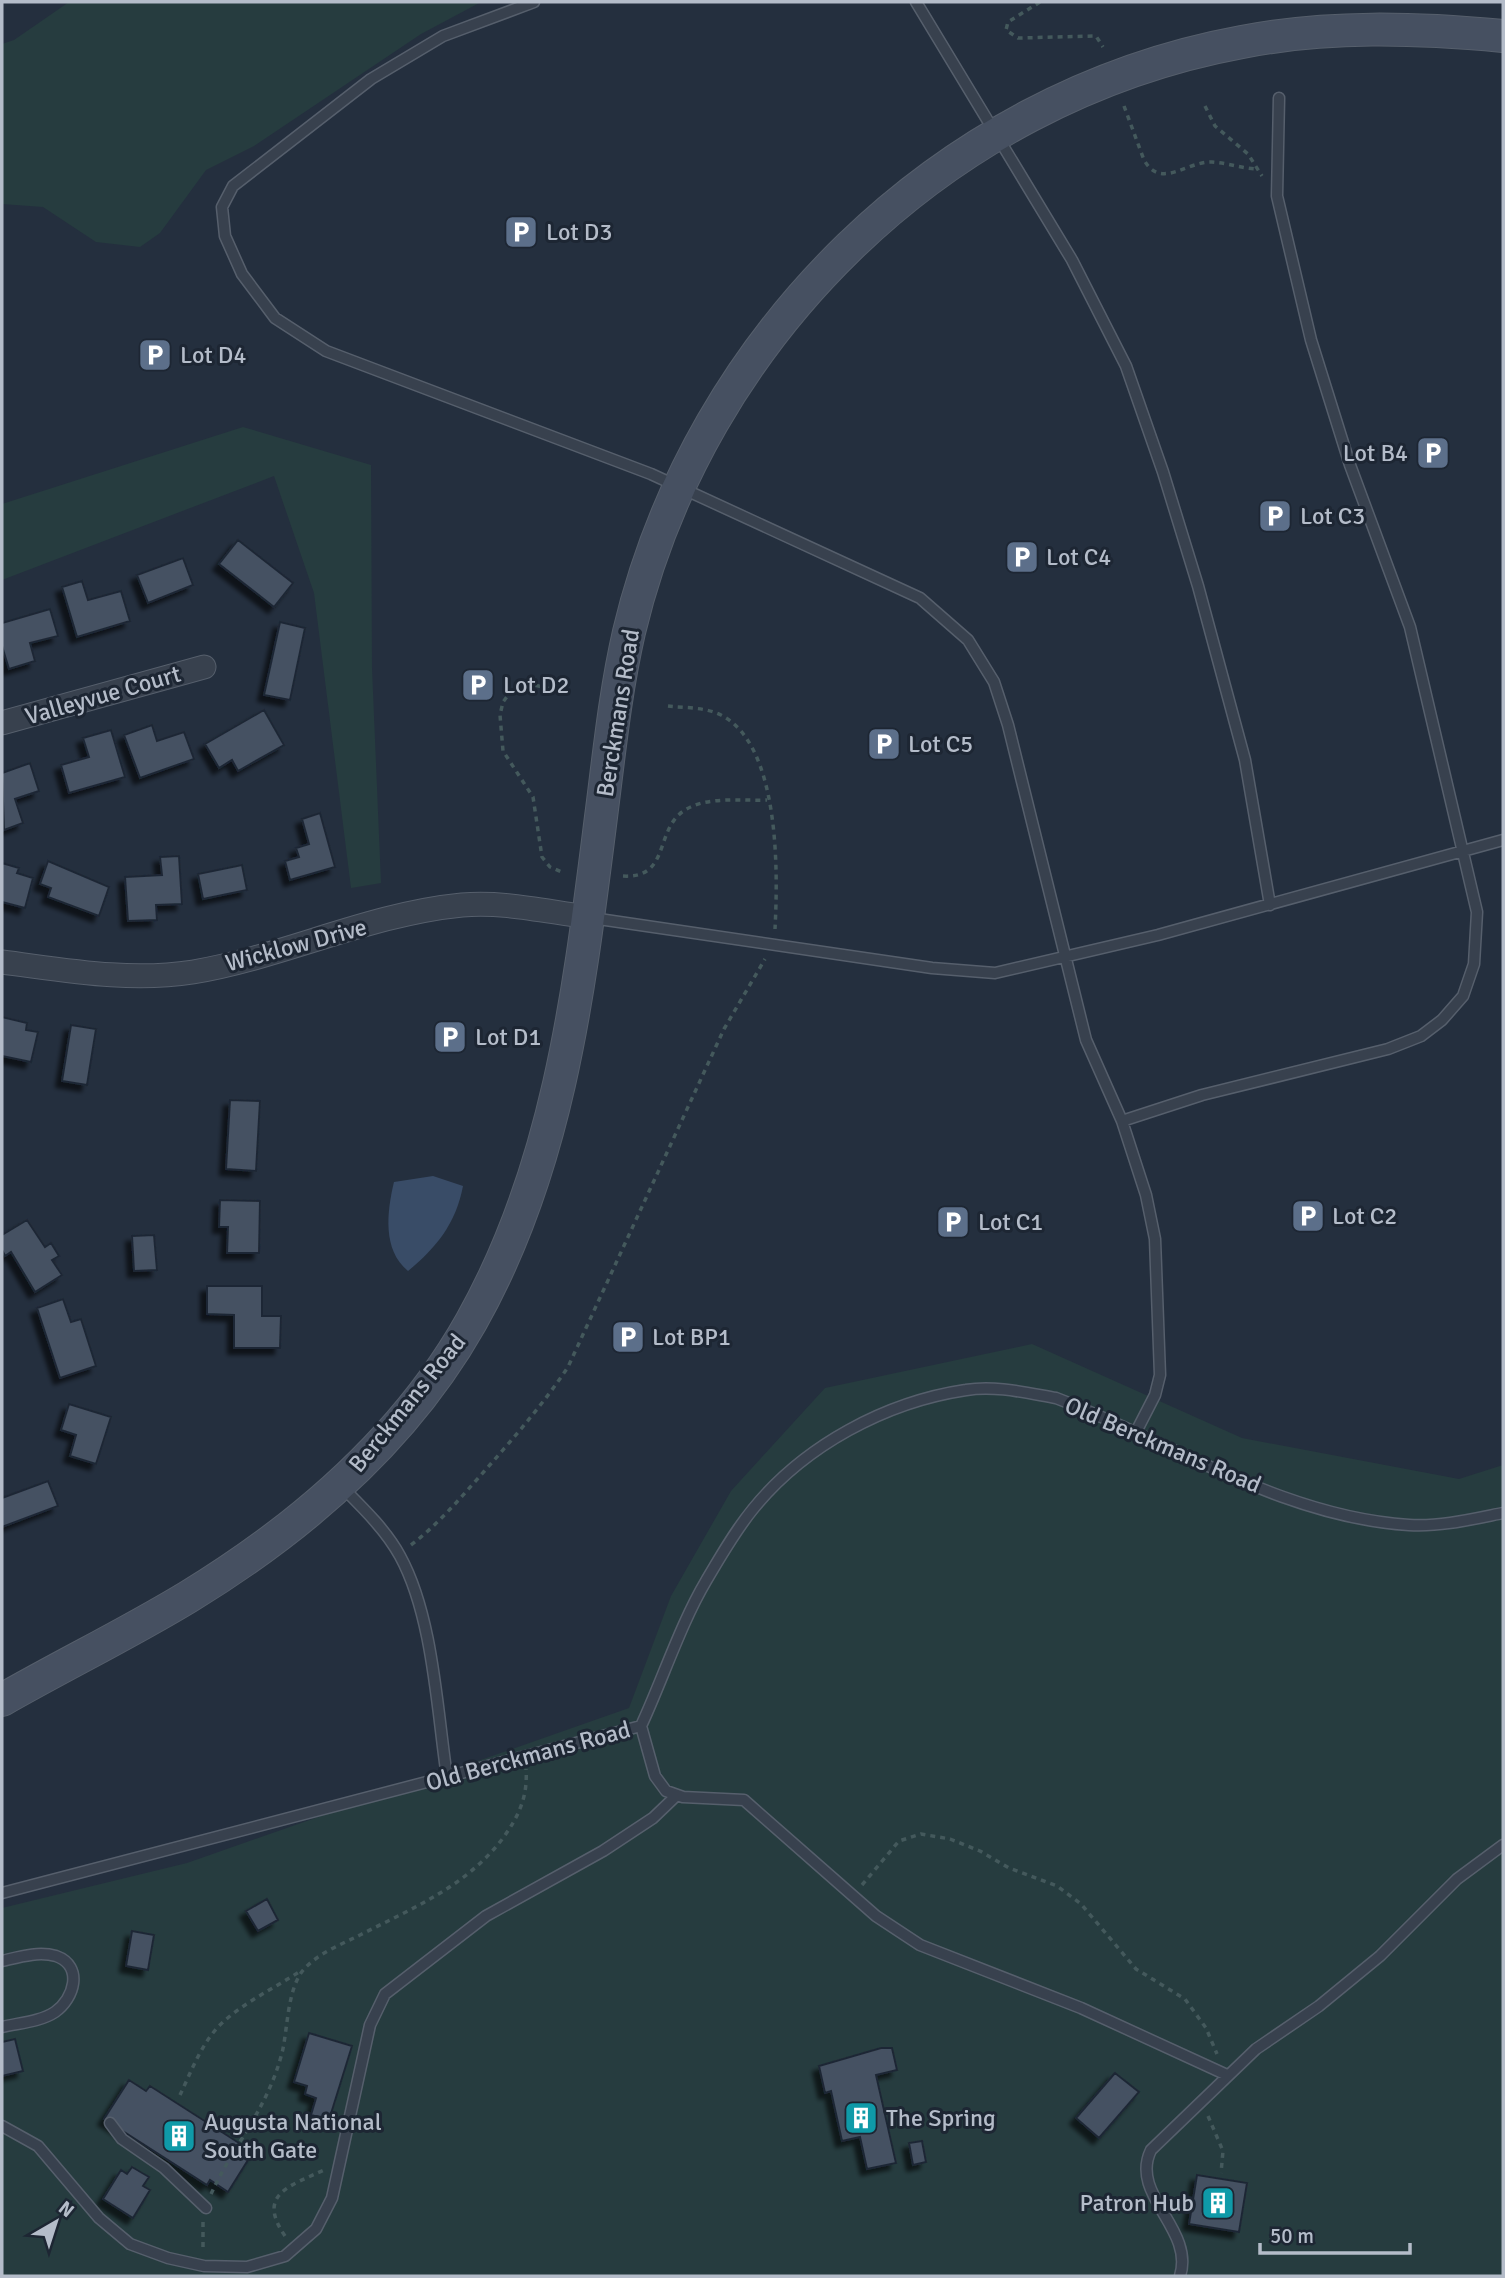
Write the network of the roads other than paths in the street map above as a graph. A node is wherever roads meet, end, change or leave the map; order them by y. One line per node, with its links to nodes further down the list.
1 (534, 2): 6 (lane)
2 (916, 2): 5 (lane)
3 (1503, 36): 5 (main road, Berckmans Road)
4 (1279, 99): 10 (lane)
5 (994, 135): 6 (main road, Berckmans Road); 11 (lane)
6 (678, 488): 12 (main road, Berckmans Road); 13 (lane)
7 (204, 667): 8 (street, Valleyvue Court)
8 (2, 723)
9 (1503, 840): 10 (lane)
10 (1464, 850): 11 (lane); 15 (lane)
11 (1270, 905): 13 (lane)
12 (589, 917): 13 (lane); 14 (street, Wicklow Drive); 17 (main road, Berckmans Road)
13 (1065, 959): 15 (lane)
14 (2, 962)
15 (1122, 1121): 16 (lane)
16 (1136, 1432): 18 (lane, Old Berckmans Road); 20 (lane, Old Berckmans Road)
17 (341, 1485): 19 (main road, Berckmans Road); 21 (lane)
18 (1503, 1513)
19 (2, 1700)
20 (641, 1726): 21 (lane, Old Berckmans Road); 22 (lane)
21 (447, 1777): 24 (lane, Old Berckmans Road)
22 (677, 1795): 27 (lane); 31 (lane)
23 (1503, 1845): 27 (lane)
24 (2, 1893)
25 (2, 1961): 26 (lane)
26 (2, 2027)
27 (1227, 2075): 32 (lane)
28 (110, 2123): 30 (lane)
29 (2, 2126): 31 (lane)
30 (206, 2208)
31 (206, 2271)
32 (1180, 2276)

